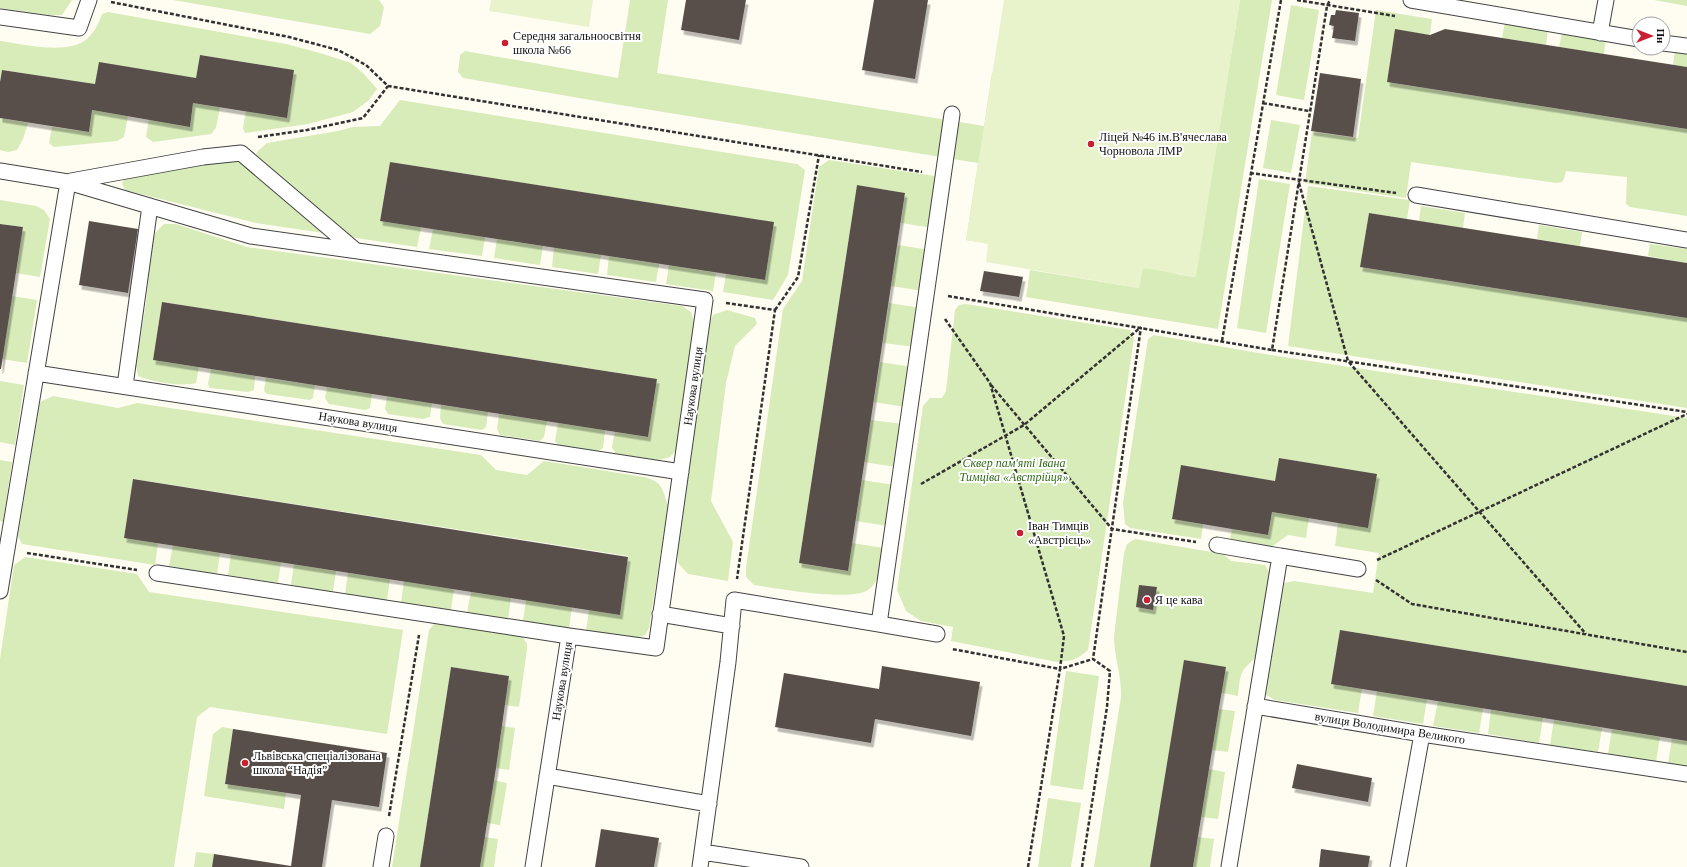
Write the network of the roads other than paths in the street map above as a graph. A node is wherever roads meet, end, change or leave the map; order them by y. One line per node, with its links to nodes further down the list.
1 (89, 0): 4 (lane)
2 (1411, 0): 5 (lane)
3 (1606, 0): 5 (lane)
4 (0, 17)
5 (1600, 33): 6 (lane)
6 (1631, 38)
7 (1671, 44): 8 (lane)
8 (1687, 46)
9 (952, 114): 25 (lane)
10 (0, 171): 11 (lane)
11 (68, 182): 13 (lane); 15 (lane); 16 (lane)
12 (1416, 195): 14 (lane)
13 (150, 206): 15 (lane); 17 (lane)
14 (1687, 240)
15 (355, 250): 18 (lane, Наукова вулиця)
16 (36, 373): 17 (lane, Наукова вулиця); 23 (lane)
17 (125, 386): 18 (lane, Наукова вулиця)
18 (681, 472): 24 (lane, Наукова вулиця)
19 (1217, 545): 20 (lane)
20 (1280, 556): 21 (lane); 29 (lane)
21 (1358, 569)
22 (157, 573): 28 (lane)
23 (0, 591)
24 (660, 614): 26 (lane); 28 (lane, Наукова вулиця)
25 (879, 624): 26 (lane); 27 (lane)
26 (732, 626): 33 (lane)
27 (937, 634)
28 (569, 636): 32 (lane, Наукова вулиця)
29 (1255, 706): 30 (lane, вулиця Володимира Великого); 39 (lane)
30 (1422, 734): 31 (lane, вулиця Володимира Великого); 40 (lane)
31 (1687, 774)
32 (547, 776): 33 (lane); 37 (lane, Наукова вулиця)
33 (709, 804): 35 (lane)
34 (386, 836): 36 (lane)
35 (701, 860): 38 (lane)
36 (381, 867)
37 (533, 867)
38 (801, 867)
39 (1229, 867)
40 (1398, 867)

